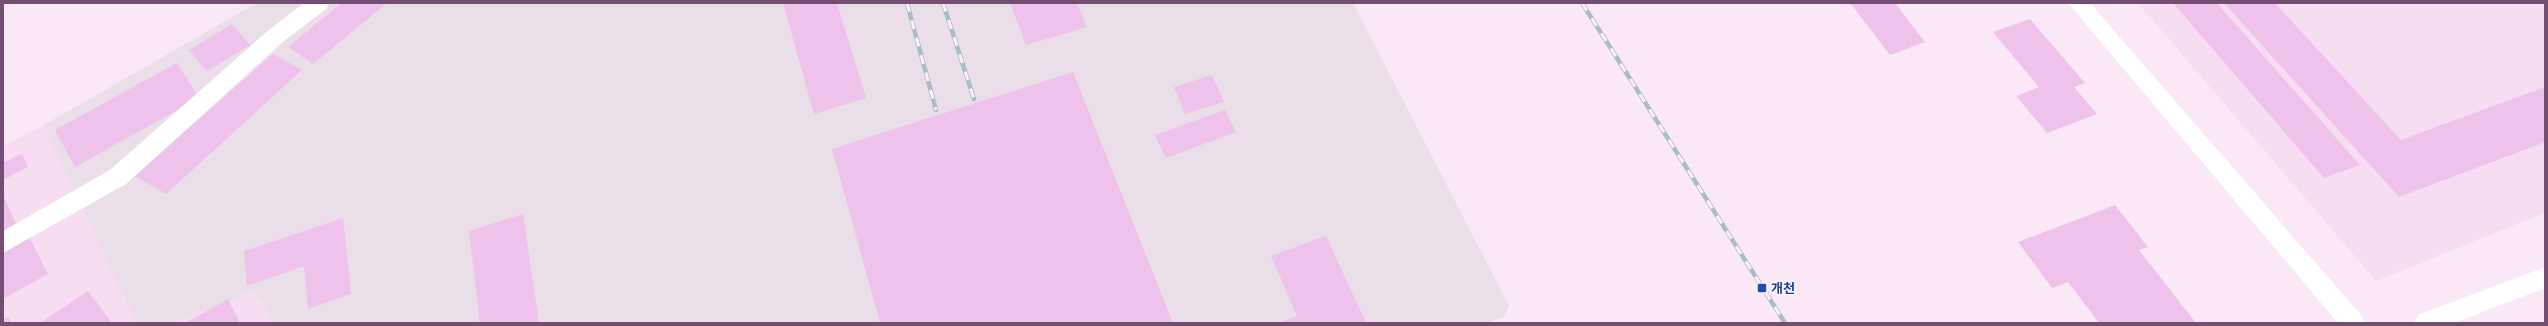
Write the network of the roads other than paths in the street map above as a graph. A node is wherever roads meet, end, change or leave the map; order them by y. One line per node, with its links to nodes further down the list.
1 (319, 3): 3 (main road)
2 (2078, 3): 5 (main road)
3 (3, 243)
4 (2545, 277): 6 (main road)
5 (2354, 323)
6 (2426, 323)

